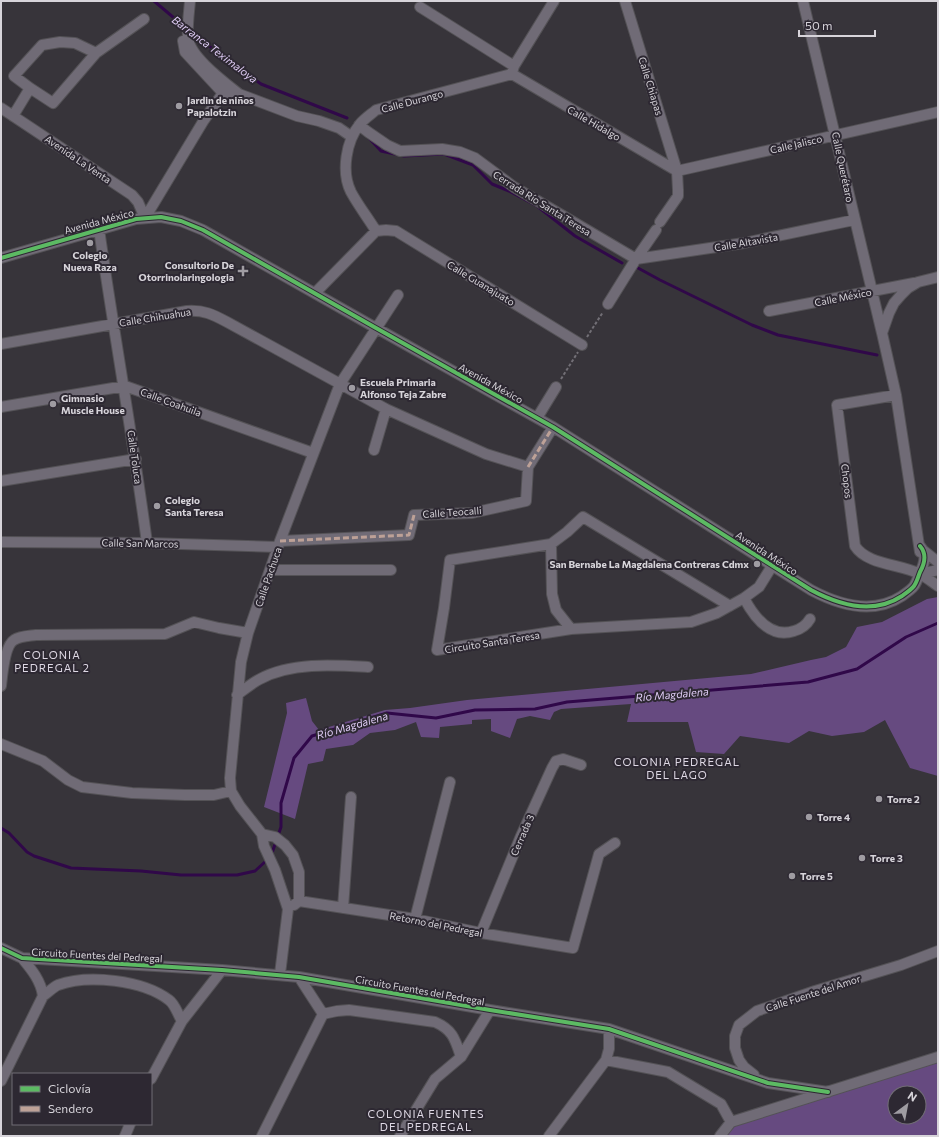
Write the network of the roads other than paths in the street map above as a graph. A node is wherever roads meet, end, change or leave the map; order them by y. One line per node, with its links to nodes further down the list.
1 (190, 1): 7 (street)
2 (554, 1): 9 (street)
3 (625, 1): 19 (street, Calle Chiapas)
4 (803, 1): 17 (street, Calle Querétaro)
5 (420, 7): 9 (street, Calle Hidalgo)
6 (144, 19): 8 (street)
7 (187, 41): 11 (street); 12 (street)
8 (96, 53): 10 (street); 10 (street)
9 (513, 70): 16 (street, Calle Durango); 19 (street, Calle Hidalgo)
10 (30, 88): 15 (street)
11 (224, 93): 12 (street); 20 (street)
12 (239, 94): 18 (street)
13 (1, 108): 15 (street, Avenida La Venta)
14 (938, 112): 17 (street, Calle Jalisco)
15 (13, 116): 20 (street, Avenida La Venta)
16 (359, 125): 18 (street, Calle Durango); 25 (street, Cerrada Río Santa Teresa)
17 (836, 136): 19 (street, Calle Jalisco); 21 (street, Calle Querétaro)
18 (352, 137): 23 (street, Calle Durango)
19 (676, 171): 25 (street, Calle Chiapas)
20 (145, 218): 22 (street, Avenida México); 29 (street, Avenida México)
21 (854, 220): 25 (street, Calle Altavista); 28 (street, Calle Querétaro)
22 (99, 229): 24 (street, Avenida México); 33 (street, Calle Toluca)
23 (376, 231): 29 (street); 37 (street, Calle Guanajuato)
24 (1, 258)
25 (636, 258): 31 (street, Calle Chiapas)
26 (938, 277): 27 (street)
27 (918, 282): 28 (street, Calle México); 35 (street)
28 (872, 291): 32 (street, Calle México); 35 (street, Calle Querétaro)
29 (315, 293): 34 (street, Avenida México)
30 (398, 296): 34 (street, Calle Pachuca)
31 (608, 304)
32 (769, 311)
33 (113, 324): 36 (street, Calle Chihuahua); 38 (street, Calle Chihuahua); 39 (street, Calle Toluca)
34 (376, 328): 38 (street, Calle Pachuca); 44 (street, Avenida México)
35 (882, 333): 41 (street)
36 (1, 344)
37 (582, 345)
38 (340, 384): 43 (street, Calle Chihuahua); 47 (street, Calle Pachuca)
39 (125, 386): 42 (street, Calle Coahuila); 47 (street, Calle Coahuila); 48 (street, Calle Toluca)
40 (556, 387): 44 (street)
41 (896, 396): 56 (street); 62 (street, Chopos)
42 (1, 407)
43 (386, 409): 46 (street); 49 (street, Calle Chihuahua)
44 (537, 418): 45 (street, Avenida México)
45 (553, 427): 49 (street); 58 (street, Avenida México)
46 (374, 450)
47 (313, 453): 54 (street, Calle Pachuca)
48 (136, 459): 50 (street); 53 (street, Calle Toluca)
49 (528, 467): 51 (street, Calle Teocalli)
50 (1, 481)
51 (414, 514): 54 (street, Calle San Marcos)
52 (1, 542): 53 (street, Calle San Marcos)
53 (147, 543): 54 (street, Calle San Marcos)
54 (279, 544): 59 (street, Calle Pachuca)
55 (550, 544): 65 (street, Circuito Santa Teresa); 67 (street); 67 (street, Circuito Santa Teresa)
56 (922, 549): 57 (street); 62 (street)
57 (938, 562)
58 (772, 566): 62 (street, Avenida México); 64 (street, Circuito Santa Teresa)
59 (271, 570): 60 (street); 68 (street, Calle Pachuca)
60 (391, 570)
61 (938, 570): 62 (street)
62 (920, 574): 63 (street)
63 (938, 586)
64 (744, 598): 65 (street, Circuito Santa Teresa); 66 (street)
65 (730, 606): 67 (street, Circuito Santa Teresa)
66 (810, 619)
67 (571, 629)
68 (248, 633): 70 (street); 72 (street, Calle Pachuca)
69 (368, 667): 72 (street)
70 (2, 672): 71 (street)
71 (1, 686)
72 (237, 695): 76 (street, Calle Pachuca)
73 (1, 744): 76 (street)
74 (581, 765): 84 (street, Cerrada 3)
75 (450, 782): 83 (street)
76 (231, 791): 78 (street)
77 (351, 797): 81 (street)
78 (262, 834): 80 (street); 82 (street)
79 (616, 843): 84 (street, Retorno del Pedregal)
80 (299, 901): 81 (street, Retorno del Pedregal); 82 (street)
81 (343, 908): 83 (street, Retorno del Pedregal)
82 (288, 909): 89 (street)
83 (415, 919): 84 (street, Retorno del Pedregal)
84 (480, 933)
85 (1, 948): 87 (street, Circuito Fuentes del Pedregal)
86 (938, 951): 101 (street, Calle Fuente del Amor)
87 (22, 958): 88 (street, Circuito Fuentes del Pedregal); 91 (street)
88 (222, 970): 89 (street, Circuito Fuentes del Pedregal); 94 (street)
89 (280, 974): 90 (street, Circuito Fuentes del Pedregal)
90 (300, 977): 92 (street, Circuito Fuentes del Pedregal); 93 (street)
91 (44, 996): 94 (street); 100 (street)
92 (490, 1010): 95 (street, Circuito Fuentes del Pedregal); 96 (street)
93 (323, 1014): 96 (street); 106 (street)
94 (182, 1021): 99 (street)
95 (609, 1029): 98 (street); 101 (street, Circuito Fuentes del Pedregal)
96 (462, 1057): 107 (street)
97 (938, 1057): 102 (street, Circuito Fuentes del Pedregal)
98 (606, 1060): 103 (street); 108 (street)
99 (152, 1077)
100 (1, 1081)
101 (768, 1083): 102 (street, Circuito Fuentes del Pedregal)
102 (828, 1092): 103 (street, Circuito Fuentes del Pedregal)
103 (731, 1122): 109 (street)
104 (130, 1125): 105 (street)
105 (125, 1136)
106 (262, 1136)
107 (400, 1136)
108 (549, 1136)
109 (720, 1136)

